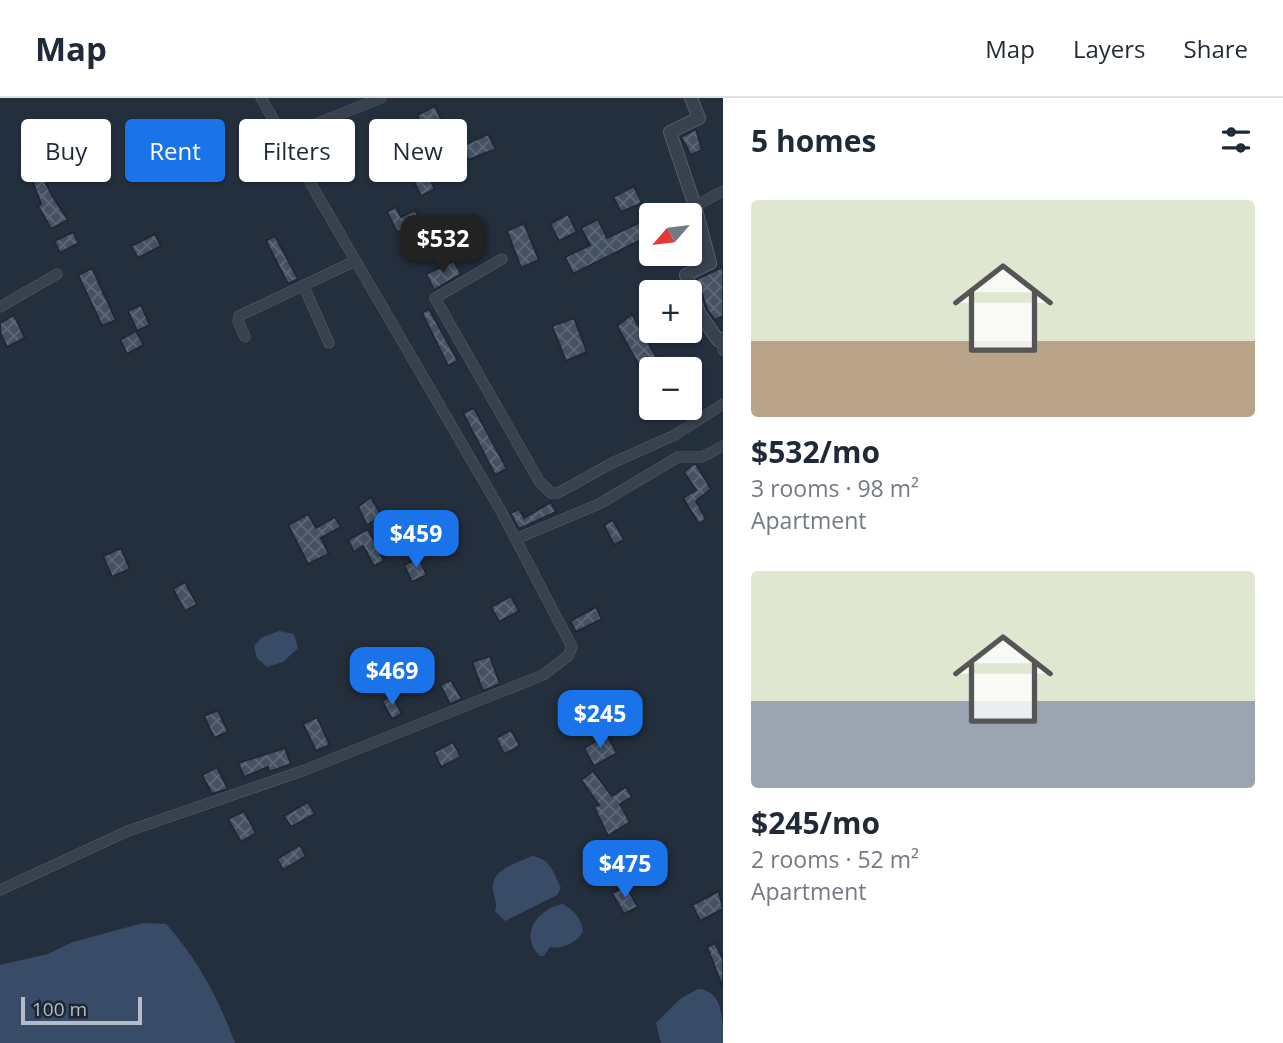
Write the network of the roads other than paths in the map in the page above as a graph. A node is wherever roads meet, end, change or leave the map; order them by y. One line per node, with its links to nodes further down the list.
1 (261, 98): 4 (street)
2 (381, 98): 5 (street)
3 (691, 98): 8 (street)
4 (273, 119)
5 (328, 119)
6 (309, 182): 12 (street)
7 (723, 191): 9 (street)
8 (694, 203)
9 (699, 203)
10 (702, 232): 17 (street)
11 (502, 259): 19 (street)
12 (355, 261): 14 (street); 21 (street)
13 (57, 274): 15 (street)
14 (304, 287): 16 (street); 18 (street)
15 (0, 307)
16 (245, 337)
17 (723, 339)
18 (329, 343)
19 (723, 404)
20 (723, 446): 21 (street)
21 (516, 539): 22 (street)
22 (0, 890)

